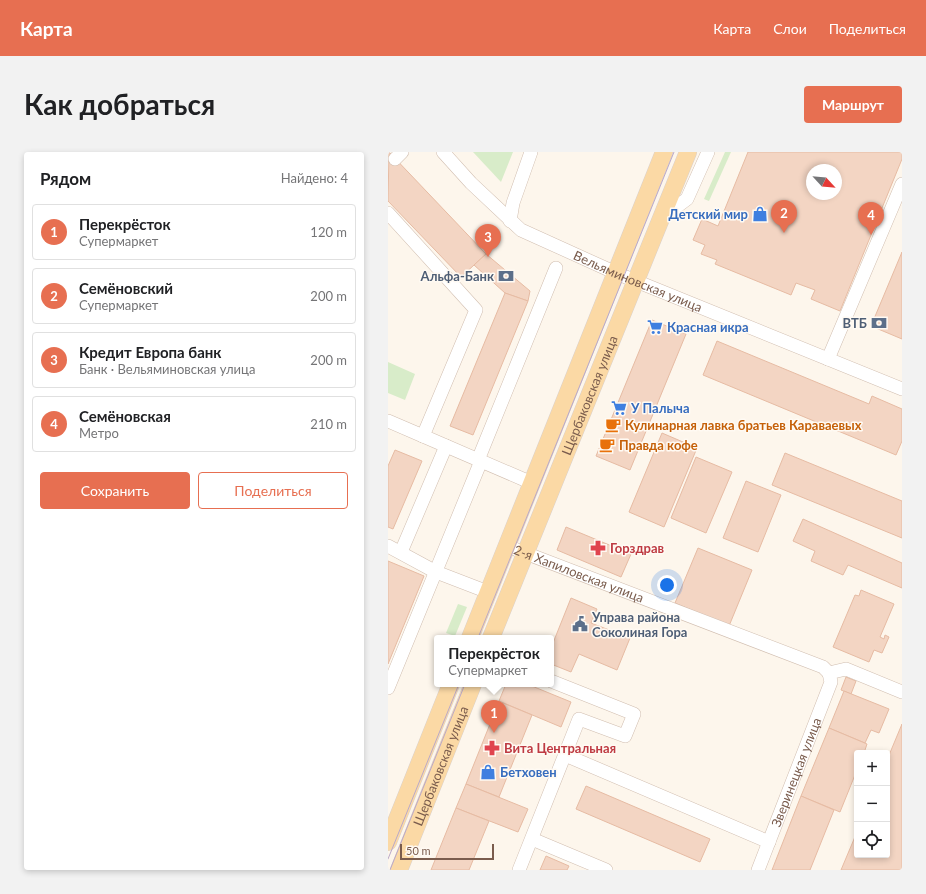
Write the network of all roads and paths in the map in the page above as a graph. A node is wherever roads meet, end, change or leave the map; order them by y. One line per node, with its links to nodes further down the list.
1 (443, 152): 9 (street, Вельяминовская улица)
2 (531, 152): 9 (street)
3 (664, 152): 11 (main road, Щербаковская улица)
4 (688, 152): 8 (main road, Щербаковская улица)
5 (708, 152): 8 (street)
6 (902, 184): 13 (street)
7 (388, 213): 16 (street)
8 (663, 216): 12 (main road, Щербаковская улица)
9 (510, 220): 11 (street, Вельяминовская улица)
10 (556, 268): 18 (street)
11 (616, 273): 12 (street, Вельяминовская улица); 19 (main road, Щербаковская улица)
12 (636, 281): 13 (street, Вельяминовская улица); 23 (main road, Щербаковская улица)
13 (828, 359): 14 (street, Вельяминовская улица)
14 (902, 389)
15 (388, 421): 16 (street)
16 (423, 436): 17 (street)
17 (446, 446): 18 (street); 22 (street)
18 (480, 461): 19 (street); 24 (street)
19 (532, 483): 21 (main road, Щербаковская улица)
20 (388, 546): 22 (street)
21 (507, 546): 23 (street, 2-я Хапиловская улица); 25 (main road, Щербаковская улица)
22 (401, 552): 24 (street)
23 (526, 554): 27 (main road, Щербаковская улица); 28 (street, 2-я Хапиловская улица)
24 (436, 572): 25 (street); 32 (street)
25 (488, 592): 26 (main road, Щербаковская улица)
26 (471, 635)
27 (492, 635)
28 (829, 673): 33 (street); 37 (street, Зверинецкая улица)
29 (554, 682): 34 (street)
30 (450, 687): 36 (main road, Щербаковская улица)
31 (471, 687): 38 (main road, Щербаковская улица)
32 (388, 688)
33 (902, 692)
34 (565, 755): 35 (street); 37 (street)
35 (532, 839): 39 (street); 40 (street)
36 (388, 842)
37 (769, 842): 41 (street, Зверинецкая улица)
38 (398, 870)
39 (519, 870)
40 (606, 870)
41 (758, 870)

